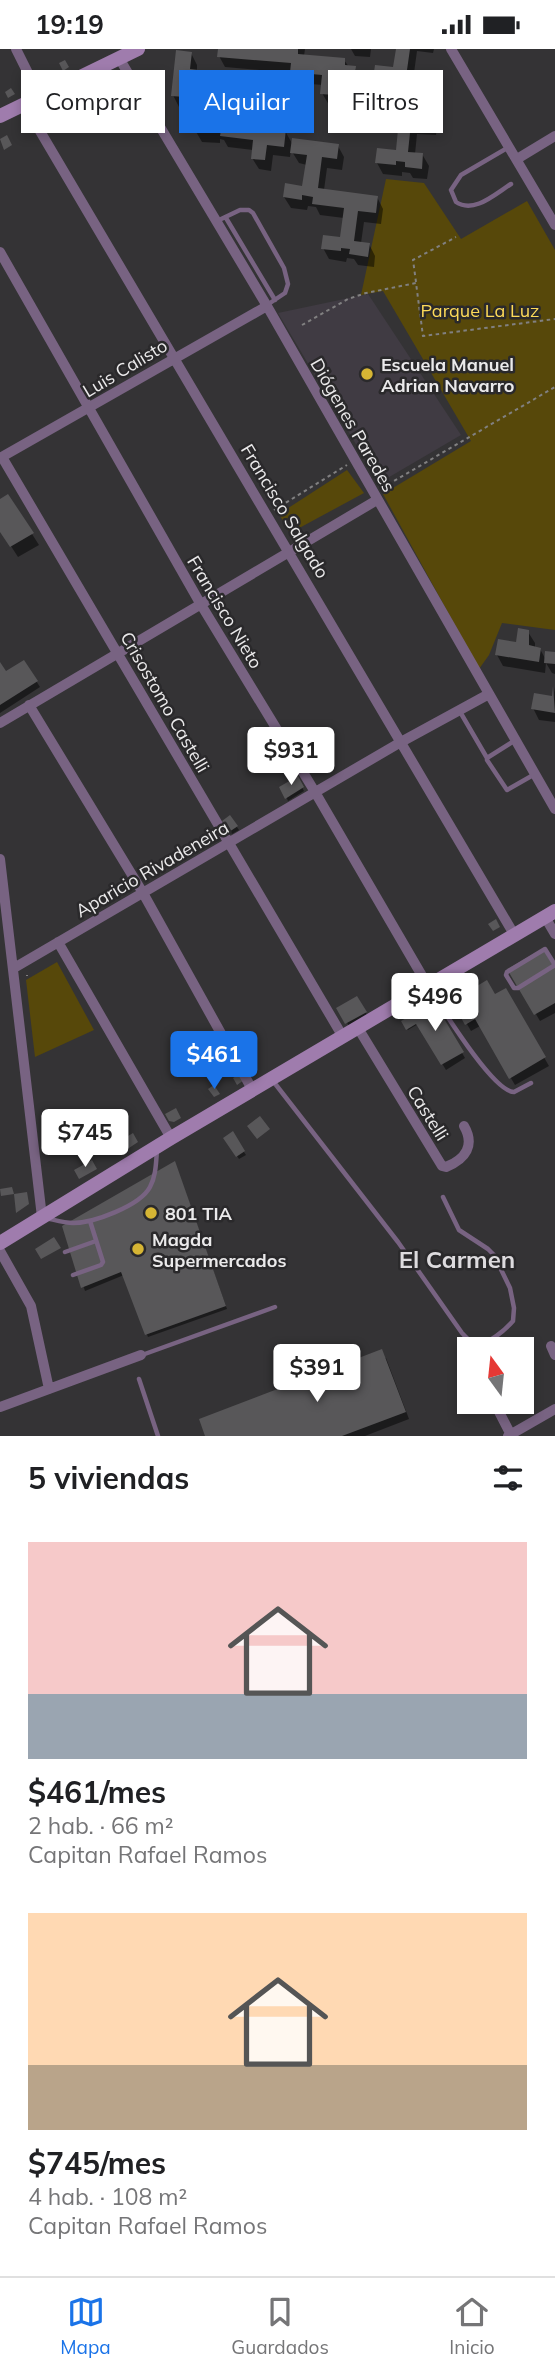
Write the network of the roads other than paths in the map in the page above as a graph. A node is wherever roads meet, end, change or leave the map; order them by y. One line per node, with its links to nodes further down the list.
1 (16, 49): 5 (street)
2 (138, 49): 4 (street)
3 (451, 49): 11 (street)
4 (121, 54): 6 (street); 13 (street, Diógenes Paredes)
5 (26, 70)
6 (91, 70)
7 (21, 106): 8 (street)
8 (0, 117)
9 (41, 133): 17 (street, Francisco Salgado)
10 (555, 136): 11 (street)
11 (519, 154): 12 (lane); 14 (street)
12 (510, 184)
13 (221, 220): 16 (street, Diógenes Paredes); 16 (lane)
14 (555, 225)
15 (0, 252): 18 (street, Francisco Nieto)
16 (271, 303): 17 (street, Luis Calisto); 20 (street, Diógenes Paredes)
17 (175, 357): 18 (street, Luis Calisto); 21 (street, Francisco Salgado)
18 (89, 407): 19 (street, Luis Calisto); 22 (street, Francisco Nieto)
19 (1, 458): 23 (street, Crisostomo Castelli)
20 (378, 495): 21 (street); 24 (street, Diógenes Paredes)
21 (290, 552): 22 (street); 29 (street, Francisco Salgado)
22 (200, 603): 23 (street); 32 (street, Francisco Nieto)
23 (118, 652): 25 (street); 34 (street, Crisostomo Castelli)
24 (489, 694): 26 (street, Aparicio Rivadeneira); 28 (street, Diógenes Paredes)
25 (29, 705): 27 (street); 36 (street)
26 (459, 710): 29 (street, Aparicio Rivadeneira); 30 (lane)
27 (0, 723)
28 (515, 740): 30 (lane); 31 (street, Diógenes Paredes)
29 (401, 742): 32 (street, Aparicio Rivadeneira); 39 (street, Francisco Salgado)
30 (487, 758): 31 (lane)
31 (535, 775): 33 (street, Diógenes Paredes)
32 (315, 792): 34 (street, Aparicio Rivadeneira); 43 (street, Francisco Nieto)
33 (555, 809)
34 (229, 843): 36 (street, Aparicio Rivadeneira); 45 (street, Crisostomo Castelli)
35 (0, 859): 42 (street)
36 (143, 893): 40 (street, Aparicio Rivadeneira); 48 (street)
37 (550, 914): 38 (street); 39 (street)
38 (555, 934)
39 (515, 936): 43 (street)
40 (58, 942): 42 (street, Aparicio Rivadeneira); 50 (street)
41 (555, 965): 41 (lane)
42 (14, 968): 53 (street)
43 (428, 986): 44 (street); 47 (lane)
44 (358, 1028): 45 (street); 49 (street, Castelli)
45 (343, 1037): 46 (street)
46 (271, 1079): 48 (street); 52 (lane)
47 (531, 1083)
48 (253, 1091): 50 (street)
49 (464, 1126)
50 (171, 1138): 51 (street)
51 (157, 1146): 53 (street); 54 (lane)
52 (443, 1197)
53 (42, 1217): 54 (lane); 56 (street)
54 (90, 1221): 55 (lane)
55 (96, 1241): 58 (lane); 59 (lane)
56 (0, 1243)
57 (0, 1251): 63 (street)
58 (65, 1252)
59 (73, 1275)
60 (275, 1307): 61 (lane)
61 (141, 1355): 63 (street)
62 (139, 1379): 68 (lane)
63 (49, 1389): 64 (street)
64 (0, 1407)
65 (555, 1409): 67 (street)
66 (499, 1414): 67 (street)
67 (509, 1435)
68 (158, 1436)

